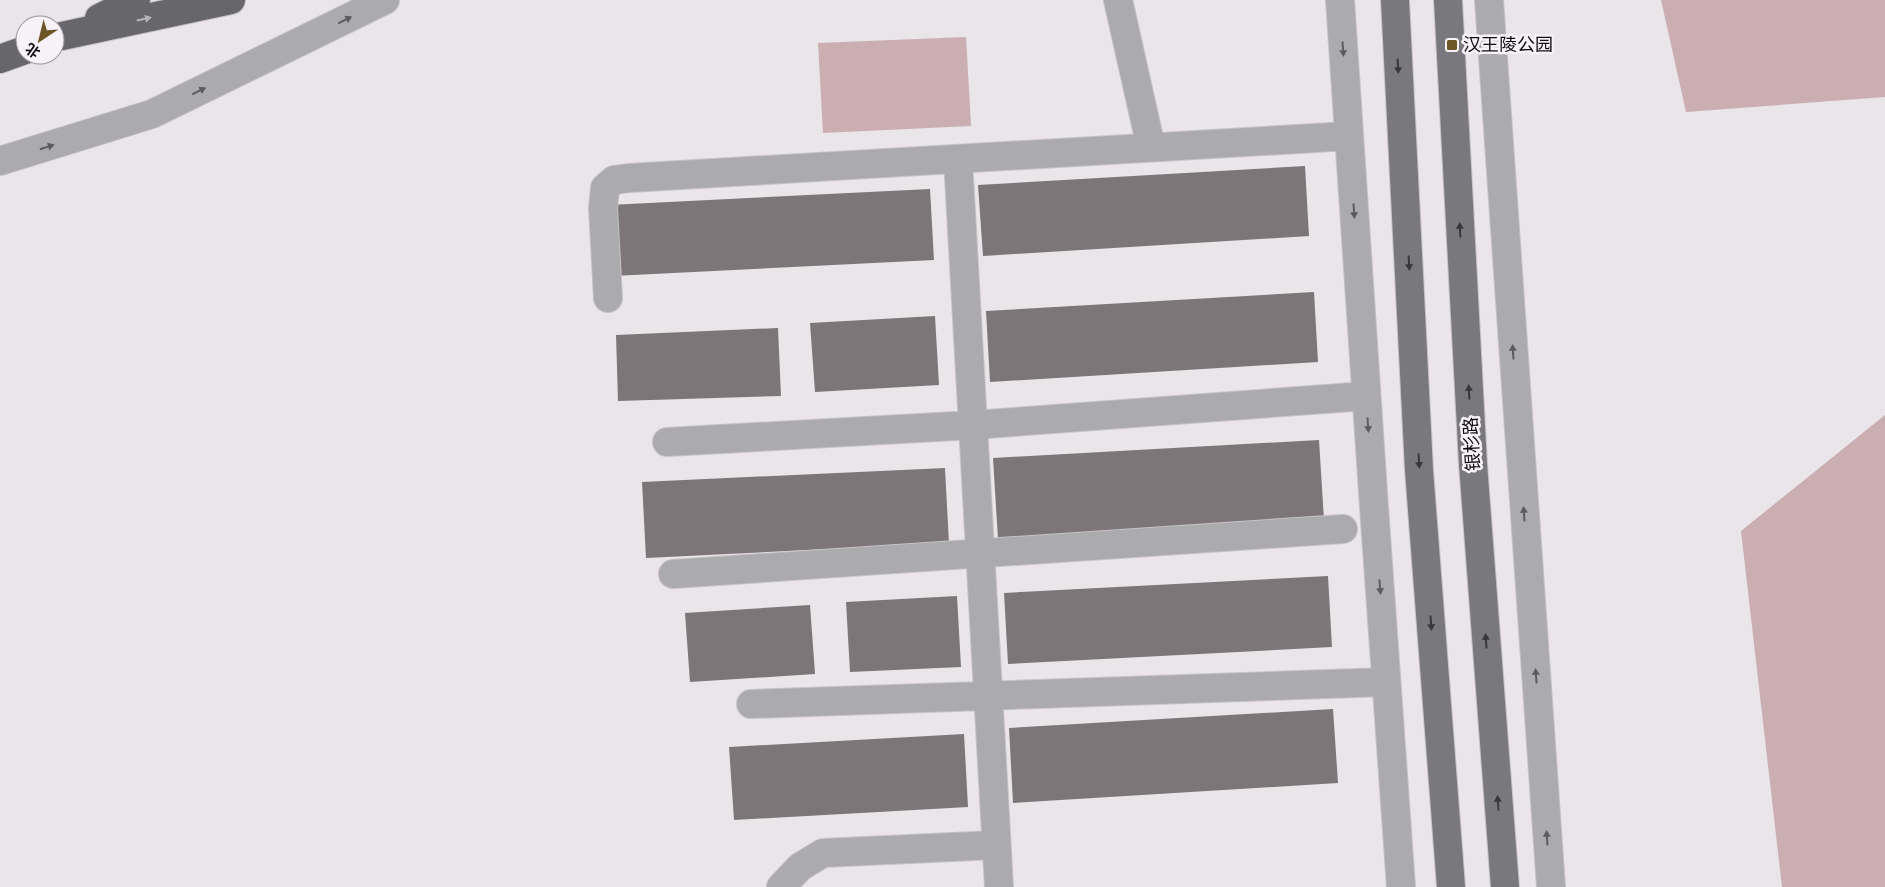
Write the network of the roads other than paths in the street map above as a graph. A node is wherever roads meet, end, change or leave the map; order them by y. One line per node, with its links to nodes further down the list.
1 (136, 0): 9 (highway)
2 (231, 0): 10 (highway, one-way to 2)
3 (385, 0): 16 (street, one-way to 3)
4 (1118, 0): 14 (street)
5 (1340, 0): 13 (street, one-way to 13)
6 (1395, 0): 31 (main road, one-way to 31)
7 (1448, 0): 32 (main road, 银杉路, one-way to 7)
8 (1489, 0): 33 (street, one-way to 8)
9 (65, 35)
10 (65, 37)
11 (15, 54): 12 (highway)
12 (0, 60)
13 (1349, 136): 14 (street); 18 (street, one-way to 18)
14 (1151, 147): 15 (street)
15 (958, 159): 17 (street); 19 (street)
16 (0, 161)
17 (608, 298)
18 (1366, 396): 19 (street); 24 (street, one-way to 24)
19 (973, 425): 20 (street); 22 (street)
20 (667, 442)
21 (1343, 529): 22 (street)
22 (980, 552): 23 (street); 25 (street)
23 (673, 574)
24 (1386, 682): 25 (street); 30 (street)
25 (988, 696): 26 (street); 27 (street)
26 (751, 704)
27 (996, 845): 28 (street); 29 (street)
28 (780, 887)
29 (999, 887)
30 (1401, 887)
31 (1451, 887)
32 (1505, 887)
33 (1551, 887)

